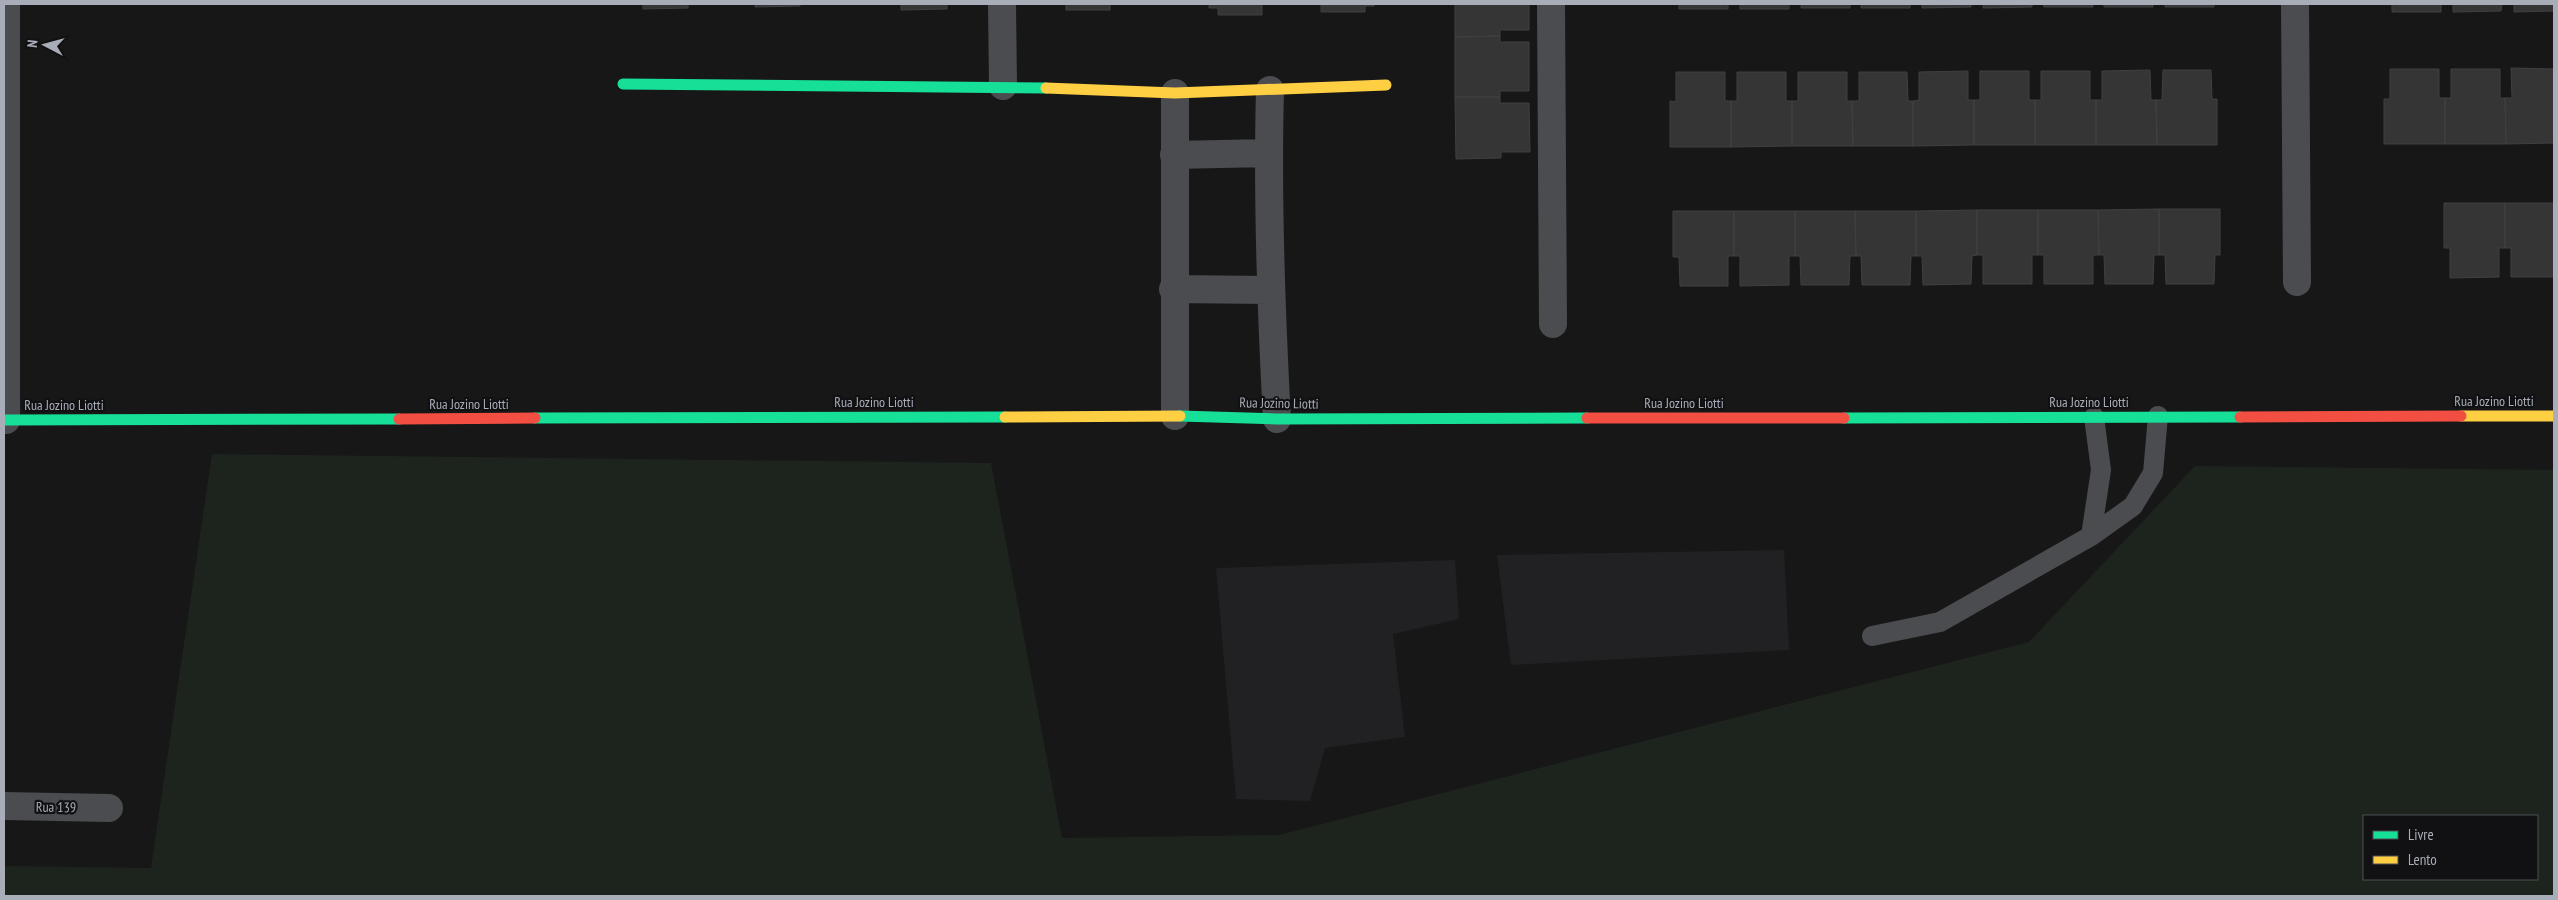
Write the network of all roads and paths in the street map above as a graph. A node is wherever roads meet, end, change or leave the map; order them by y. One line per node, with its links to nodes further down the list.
1 (6, 4): 5 (street)
2 (1002, 4): 8 (street)
3 (1551, 4): 16 (street)
4 (2295, 4): 13 (street)
5 (5, 34): 22 (street)
6 (623, 84): 8 (street)
7 (1386, 85): 9 (street)
8 (1004, 86): 10 (street)
9 (1270, 90): 10 (street); 11 (street)
10 (1174, 93): 12 (street)
11 (1268, 153): 12 (street); 15 (street)
12 (1174, 155): 14 (street)
13 (2297, 282)
14 (1173, 288): 15 (street); 17 (street)
15 (1270, 290): 21 (street)
16 (1552, 324)
17 (1175, 416): 21 (street, Rua Jozino Liotti); 22 (street, Rua Jozino Liotti)
18 (2158, 416): 19 (street, Rua Jozino Liotti); 20 (street, Rua Jozino Liotti); 23 (lane)
19 (2554, 416)
20 (2094, 417): 21 (street, Rua Jozino Liotti); 23 (lane)
21 (1277, 418)
22 (5, 420)
23 (2091, 536): 24 (lane)
24 (1872, 636)
25 (4, 806): 26 (street, Rua 139)
26 (109, 808)

